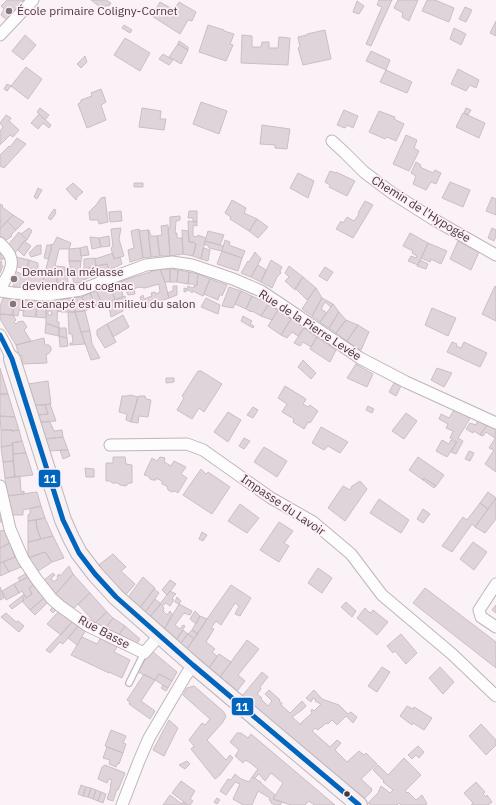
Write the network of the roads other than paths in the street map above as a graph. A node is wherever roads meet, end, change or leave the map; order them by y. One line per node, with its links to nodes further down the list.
1 (33, 0): 2 (street)
2 (0, 35)
3 (332, 141): 5 (street, Chemin de l'Hypogée)
4 (0, 243): 6 (street)
5 (496, 255)
6 (0, 289): 9 (street, Rue de la Pierre Levée)
7 (0, 335): 8 (street)
8 (12, 359): 14 (main road)
9 (496, 423)
10 (110, 445): 18 (street, Impasse du Lavoir)
11 (0, 486): 15 (street, Rue Basse)
12 (496, 584): 13 (street)
13 (496, 628)
14 (159, 636): 15 (street, Rue Basse); 16 (main road)
15 (144, 653): 17 (lane)
16 (193, 665): 19 (street); 20 (main road)
17 (129, 683)
18 (496, 696)
19 (122, 805)
20 (359, 805)

